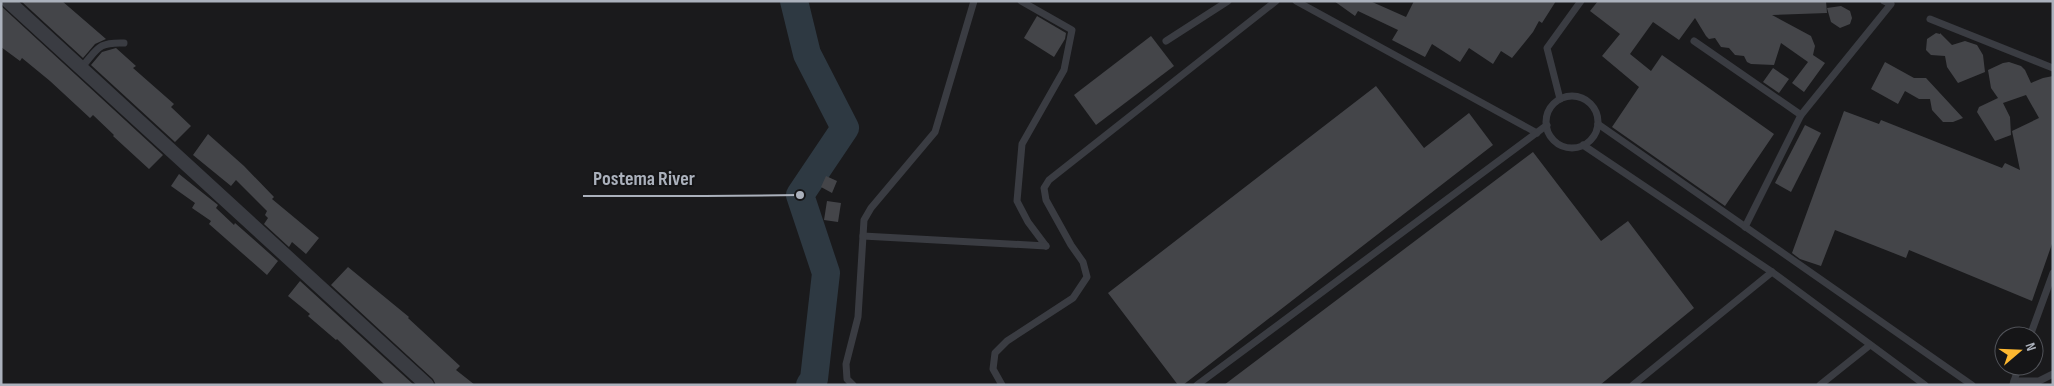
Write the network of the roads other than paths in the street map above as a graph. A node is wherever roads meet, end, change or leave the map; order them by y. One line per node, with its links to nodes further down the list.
1 (8, 1): 13 (street)
2 (974, 1): 22 (lane)
3 (1021, 1): 22 (lane)
4 (1228, 1): 10 (lane)
5 (1276, 1): 32 (lane)
6 (1296, 1): 19 (lane)
7 (1581, 1): 15 (lane)
8 (1884, 1): 16 (lane)
9 (1930, 19): 14 (lane)
10 (1166, 41)
11 (1694, 41): 16 (lane)
12 (124, 43): 13 (lane)
13 (81, 68): 30 (street)
14 (2053, 68)
15 (1560, 99): 17 (lane); 18 (lane)
16 (1801, 114): 21 (lane)
17 (1598, 124): 20 (lane); 21 (lane)
18 (1547, 125): 19 (lane); 20 (lane)
19 (1537, 133): 33 (lane)
20 (1583, 145): 23 (lane)
21 (1745, 228): 37 (lane)
22 (863, 236): 31 (lane)
23 (1772, 272): 27 (lane); 34 (lane)
24 (2053, 273): 25 (lane)
25 (2050, 288): 26 (lane)
26 (2034, 326)
27 (1870, 344): 35 (lane); 36 (lane)
28 (2053, 374): 29 (lane)
29 (2013, 383)
30 (427, 385)
31 (853, 385)
32 (1002, 385)
33 (1197, 385)
34 (1633, 385)
35 (1820, 385)
36 (1925, 385)
37 (1972, 385)

